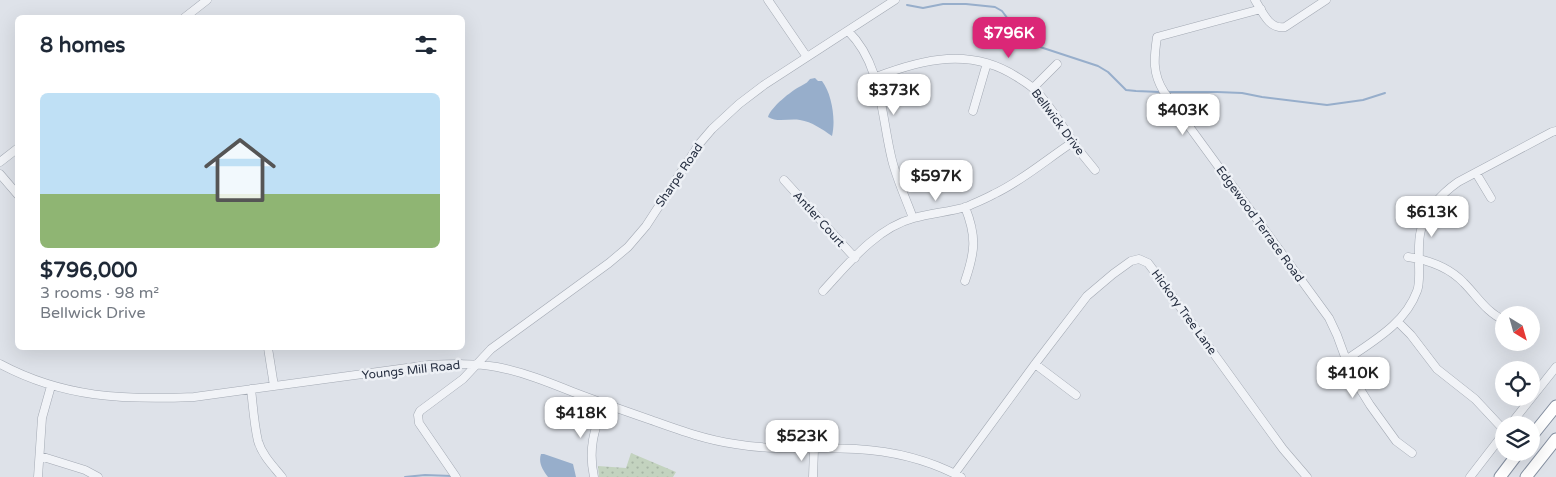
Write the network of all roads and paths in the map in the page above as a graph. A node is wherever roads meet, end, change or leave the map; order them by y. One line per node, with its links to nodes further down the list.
1 (206, 0): 7 (street)
2 (768, 0): 9 (street)
3 (895, 0): 8 (street, Sharpe Road)
4 (1255, 0): 6 (street)
5 (1326, 0): 6 (street)
6 (1261, 9): 35 (street, Edgewood Terrace Road)
7 (188, 15)
8 (848, 31): 9 (street, Sharpe Road); 12 (street)
9 (807, 57): 37 (street, Sharpe Road)
10 (987, 63): 12 (street, Bellwick Drive); 13 (street, Bellwick Drive); 14 (street)
11 (1057, 64): 13 (street)
12 (876, 78): 26 (street)
13 (1033, 88): 16 (street, Bellwick Drive)
14 (973, 111)
15 (1556, 132): 20 (street)
16 (1073, 142): 19 (street, Bellwick Drive); 25 (street)
17 (15, 150): 18 (street)
18 (0, 162)
19 (1095, 170)
20 (1476, 173): 24 (street); 29 (street)
21 (0, 174): 23 (street)
22 (784, 180): 28 (street, Antler Court)
23 (15, 192)
24 (1491, 198)
25 (965, 207): 26 (street); 30 (street)
26 (913, 218): 28 (street)
27 (1408, 257): 29 (street)
28 (855, 258): 31 (street)
29 (1419, 259): 32 (street); 33 (street)
30 (965, 282)
31 (823, 291)
32 (1495, 316)
33 (1398, 322): 35 (street); 47 (street)
34 (268, 350): 41 (street)
35 (1346, 360): 52 (street)
36 (0, 364): 40 (street, Youngs Mill Road)
37 (475, 364): 41 (street, Youngs Mill Road); 44 (street, Youngs Mill Road); 59 (street, Sharpe Road)
38 (1035, 364): 43 (street); 55 (street, Hickory Tree Lane); 62 (street, Hickory Tree Lane)
39 (1556, 367): 46 (street)
40 (51, 386): 42 (street, Youngs Mill Road); 53 (street)
41 (274, 386): 42 (street, Youngs Mill Road)
42 (251, 389): 58 (street)
43 (1076, 395)
44 (604, 404): 51 (street, Youngs Mill Road); 60 (street)
45 (1556, 406): 48 (highway)
46 (1517, 416)
47 (1495, 422)
48 (1540, 426)
49 (1556, 439): 65 (highway)
50 (1495, 444): 63 (street)
51 (814, 449): 55 (street, Youngs Mill Road); 61 (street)
52 (1412, 453)
53 (40, 456): 56 (street); 57 (street)
54 (1512, 461): 64 (highway)
55 (958, 475)
56 (38, 477)
57 (98, 477)
58 (282, 477)
59 (456, 477)
60 (594, 477)
61 (813, 477)
62 (1307, 477)
63 (1470, 477)
64 (1500, 477)
65 (1526, 477)

